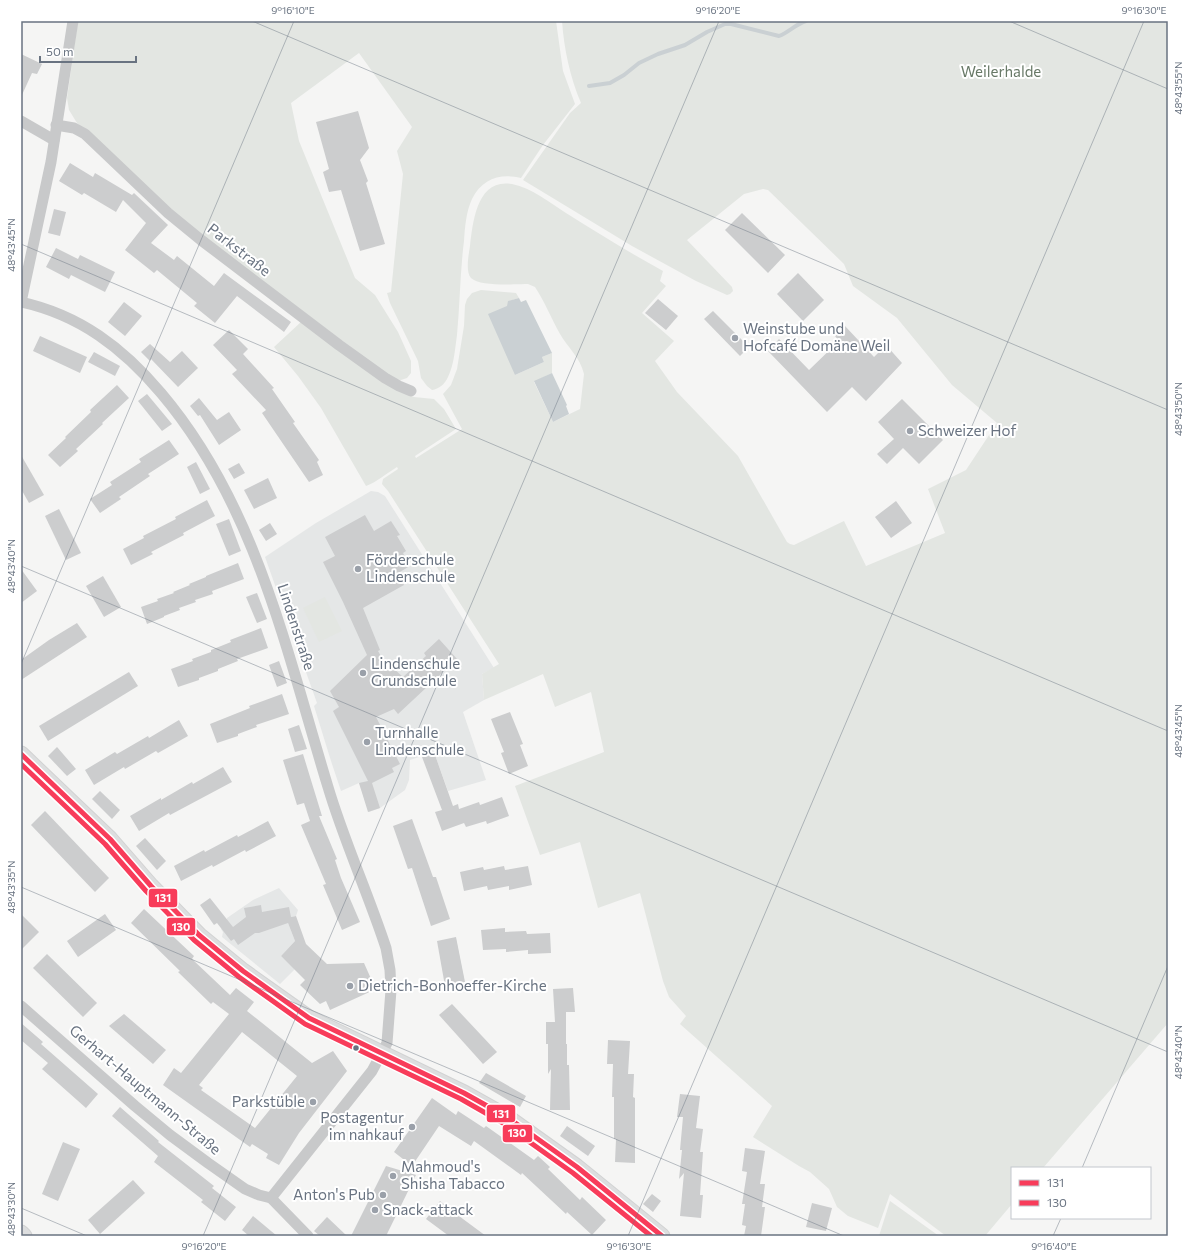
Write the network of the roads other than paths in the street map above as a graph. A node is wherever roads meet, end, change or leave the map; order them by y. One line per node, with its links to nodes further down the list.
1 (73, 21): 3 (street)
2 (21, 121): 4 (street)
3 (56, 125): 4 (street); 6 (street, Parkstraße)
4 (54, 140): 5 (street)
5 (21, 302): 9 (street, Lindenstraße)
6 (411, 391)
7 (21, 754): 9 (street)
8 (21, 1006): 10 (street, Gerhart-Hauptmann-Straße)
9 (382, 1053): 10 (street, Lindenstraße); 14 (street)
10 (271, 1198): 13 (street, Gerhart-Hauptmann-Straße)
11 (21, 1233): 12 (street)
12 (24, 1236)
13 (308, 1236)
14 (662, 1236)

